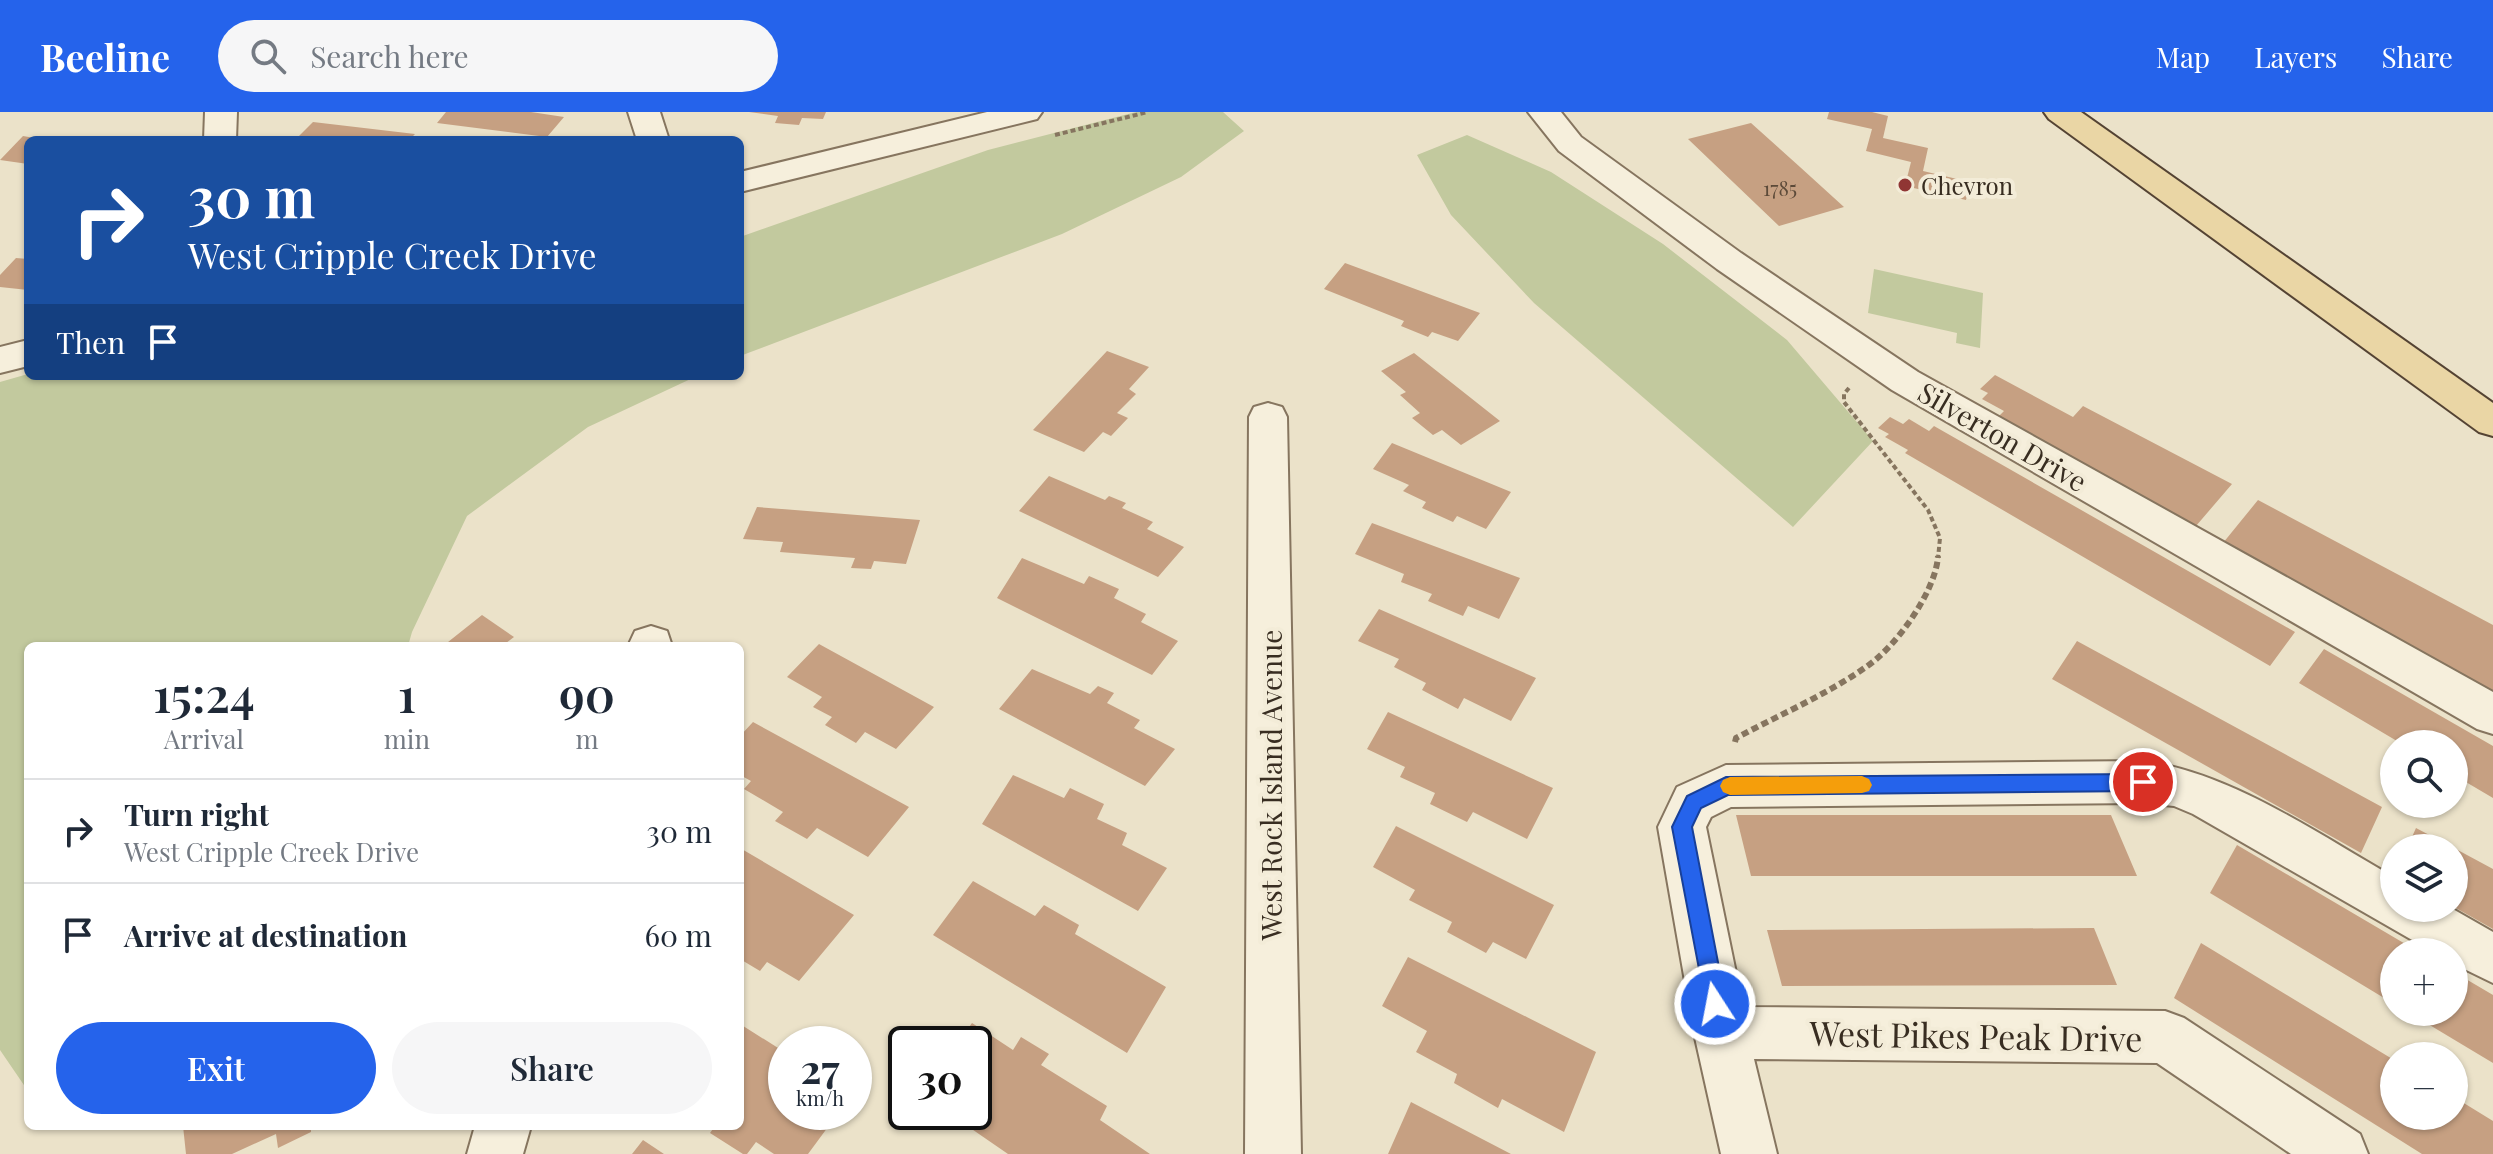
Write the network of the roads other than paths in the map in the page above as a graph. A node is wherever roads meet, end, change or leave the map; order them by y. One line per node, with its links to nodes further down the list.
1 (221, 112): 6 (street)
2 (644, 112): 7 (street)
3 (1026, 112): 8 (street)
4 (1544, 112): 13 (street, Silverton Drive)
5 (2060, 112): 12 (main road)
6 (220, 136)
7 (652, 136)
8 (744, 181)
9 (24, 354): 10 (street)
10 (0, 360)
11 (1268, 417): 20 (street, West Rock Island Avenue)
12 (2493, 422)
13 (2493, 715)
14 (2380, 895): 17 (street)
15 (2428, 922): 16 (street)
16 (2493, 959)
17 (1721, 1033): 21 (street); 22 (street, West Pikes Peak Drive)
18 (502, 1130): 19 (street)
19 (495, 1154)
20 (1273, 1154)
21 (1749, 1154)
22 (2340, 1154)

